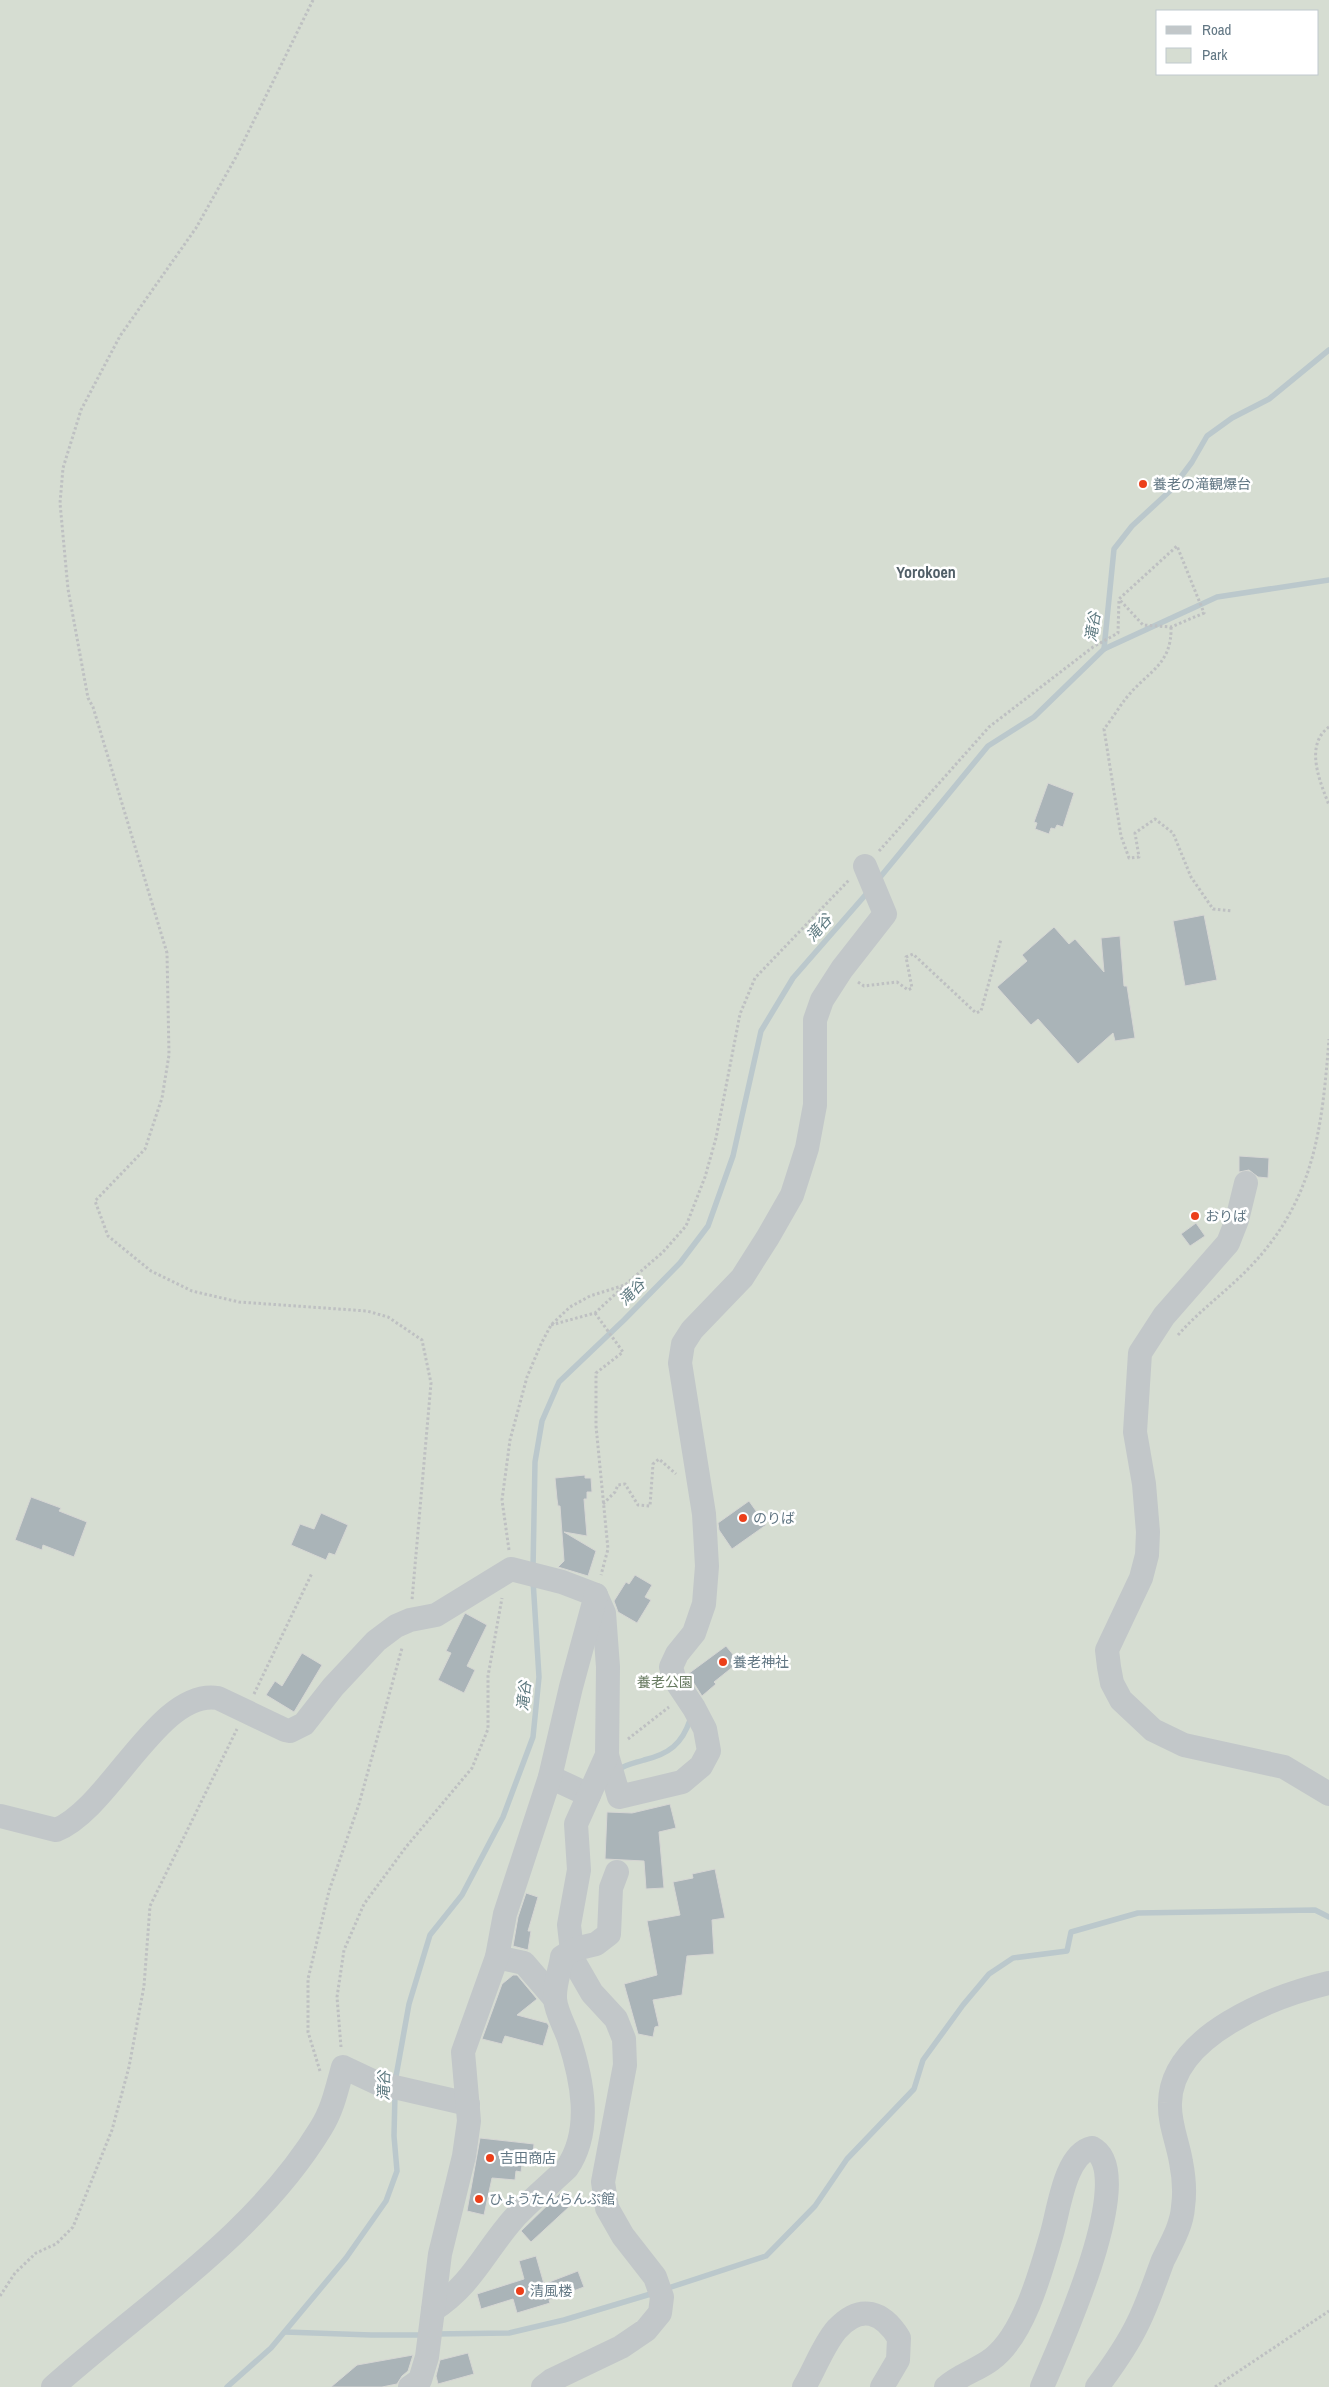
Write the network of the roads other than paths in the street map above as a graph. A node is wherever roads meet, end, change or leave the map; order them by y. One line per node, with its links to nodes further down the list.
1 (865, 866): 4 (street)
2 (1246, 1183): 6 (street)
3 (596, 1595): 4 (street); 5 (street); 8 (street)
4 (607, 1755): 7 (street)
5 (550, 1777): 7 (street); 11 (street)
6 (1329, 1794)
7 (589, 1795): 10 (street)
8 (0, 1816)
9 (617, 1872): 10 (street)
10 (574, 1951): 12 (street); 14 (street); 19 (street)
11 (497, 1957): 12 (street); 15 (street)
12 (528, 1968): 14 (street)
13 (1329, 1983): 24 (street)
14 (555, 1999): 16 (street)
15 (468, 2104): 16 (street); 17 (street)
16 (432, 2316): 18 (street)
17 (53, 2387)
18 (410, 2387)
19 (543, 2387)
20 (804, 2387): 21 (street)
21 (882, 2387)
22 (946, 2387): 23 (street)
23 (1042, 2387)
24 (1097, 2387)

